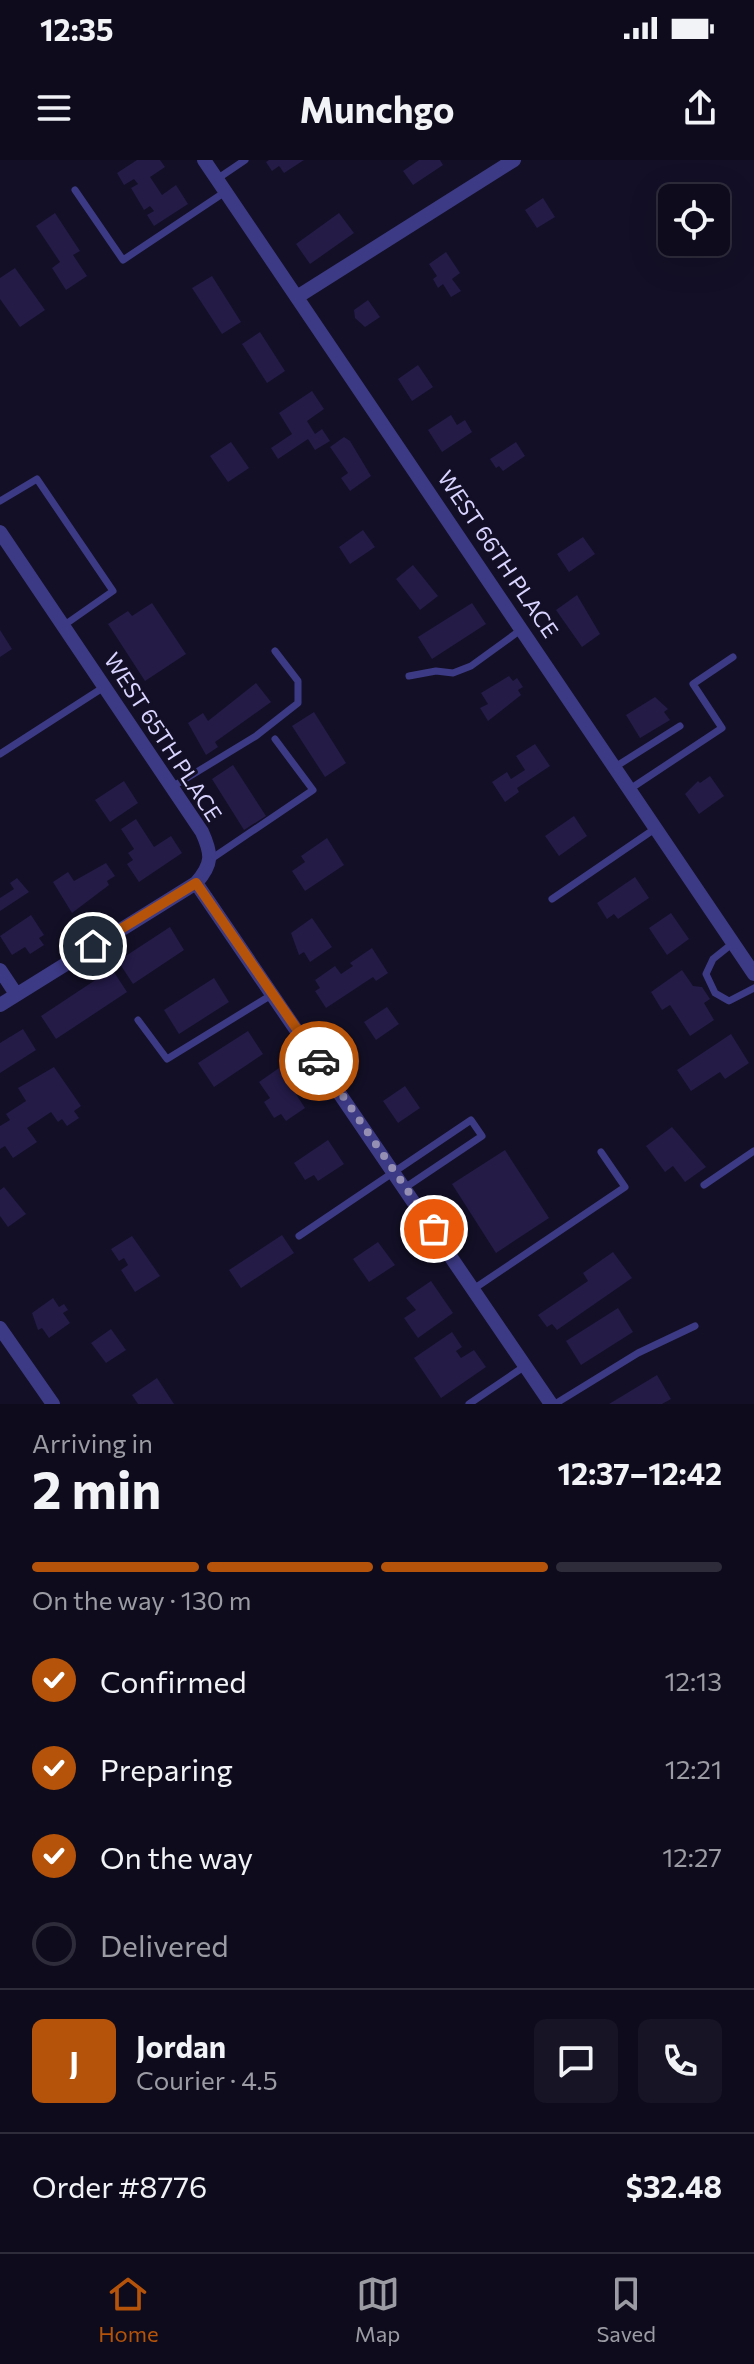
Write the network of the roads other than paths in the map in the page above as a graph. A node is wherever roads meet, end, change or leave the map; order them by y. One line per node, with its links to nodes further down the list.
1 (204, 160): 4 (street, WEST 66TH PLACE)
2 (245, 160): 4 (lane)
3 (514, 160): 7 (street)
4 (217, 179): 6 (street, WEST 66TH PLACE)
5 (75, 190): 6 (lane)
6 (225, 192): 7 (street, WEST 66TH PLACE)
7 (297, 297): 11 (street, WEST 66TH PLACE)
8 (0, 501): 10 (lane)
9 (0, 532): 10 (street, WEST 65TH PLACE)
10 (63, 626): 15 (street, WEST 65TH PLACE)
11 (522, 629): 14 (lane); 19 (street, WEST 66TH PLACE)
12 (275, 651): 20 (lane)
13 (733, 657): 21 (lane)
14 (409, 676)
15 (104, 687): 18 (lane); 20 (street, WEST 65TH PLACE)
16 (680, 726): 19 (lane)
17 (275, 739): 23 (lane)
18 (0, 754)
19 (615, 767): 21 (street, WEST 66TH PLACE)
20 (172, 787): 23 (street, WEST 65TH PLACE)
21 (630, 789): 22 (street, WEST 66TH PLACE)
22 (656, 828): 25 (lane); 26 (street, WEST 66TH PLACE)
23 (211, 859): 24 (street)
24 (196, 883): 30 (street); 31 (street)
25 (552, 899)
26 (733, 943): 28 (street, WEST 66TH PLACE); 29 (lane)
27 (0, 970): 30 (street)
28 (754, 974)
29 (754, 988)
30 (16, 994): 32 (street)
31 (273, 994): 33 (lane); 37 (street)
32 (0, 1005)
33 (138, 1020)
34 (754, 1151): 39 (lane)
35 (601, 1152): 42 (lane)
36 (414, 1160): 37 (lane); 38 (lane); 38 (lane)
37 (395, 1172): 40 (street); 41 (lane)
38 (425, 1174): 40 (lane)
39 (704, 1185)
40 (406, 1187): 42 (street)
41 (299, 1236)
42 (475, 1288): 45 (street)
43 (695, 1326): 48 (lane)
44 (0, 1328): 46 (street)
45 (525, 1366): 47 (lane); 48 (street)
46 (53, 1404)
47 (469, 1404)
48 (553, 1404)

